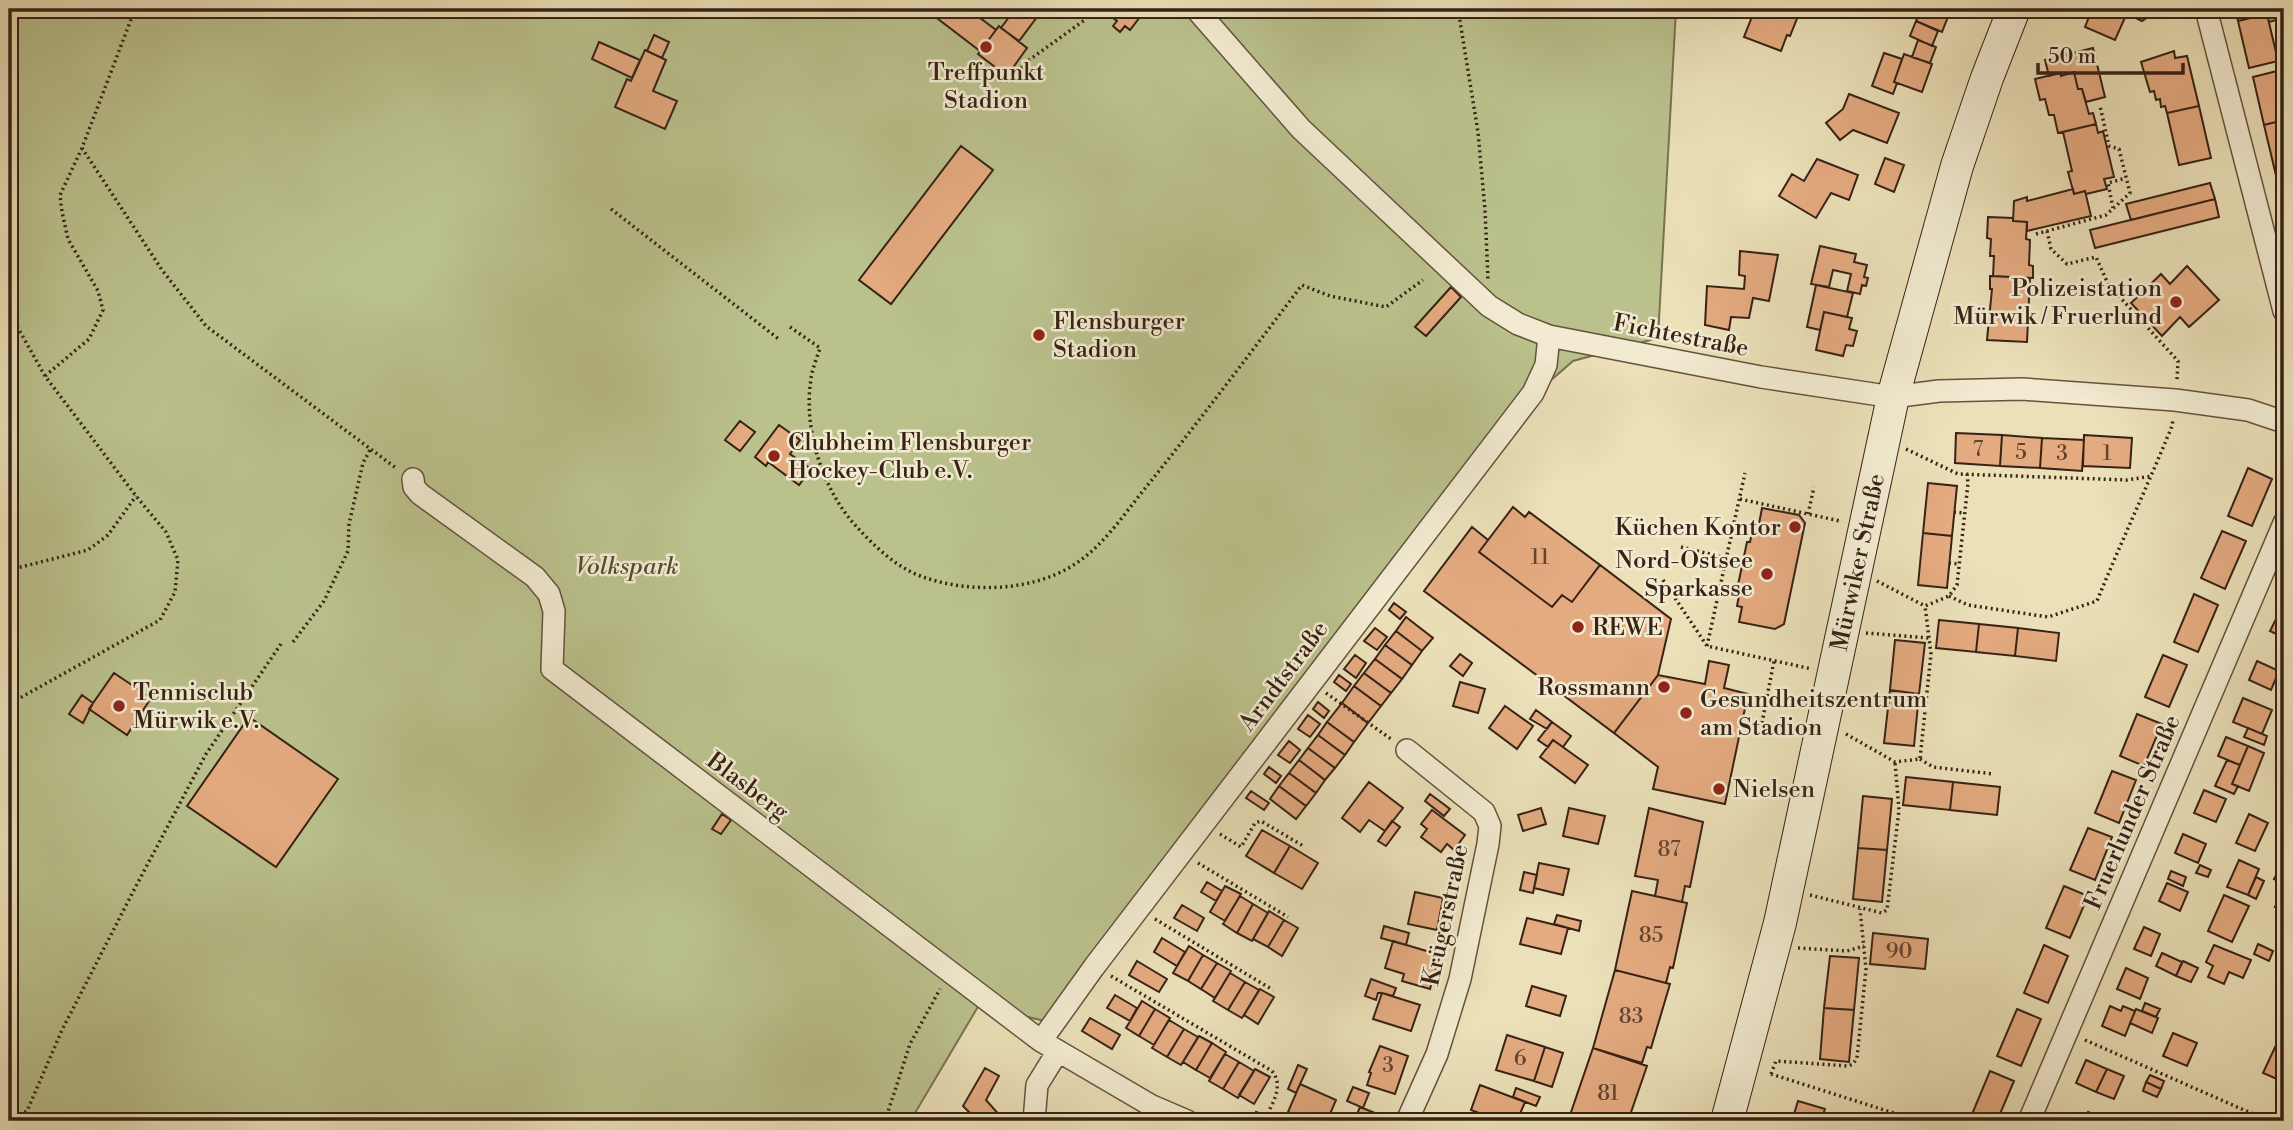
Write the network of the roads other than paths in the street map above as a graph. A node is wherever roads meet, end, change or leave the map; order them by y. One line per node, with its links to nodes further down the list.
1 (1196, 9): 5 (street, Fichtestraße)
2 (2014, 9): 6 (main road, Mürwiker Straße)
3 (2206, 9): 4 (street)
4 (2284, 311)
5 (1549, 336): 6 (street, Fichtestraße); 11 (street, Arndtstraße)
6 (1893, 397): 7 (street, Fichtestraße); 15 (main road, Mürwiker Straße)
7 (2284, 422)
8 (413, 478): 11 (street, Blasberg)
9 (2284, 523): 16 (street, Fruerlunder Straße)
10 (1408, 750): 14 (street, Krügerstraße)
11 (1050, 1046): 12 (street); 13 (street, Blasberg)
12 (1034, 1121)
13 (1187, 1121)
14 (1407, 1121)
15 (1727, 1121)
16 (2029, 1121)

